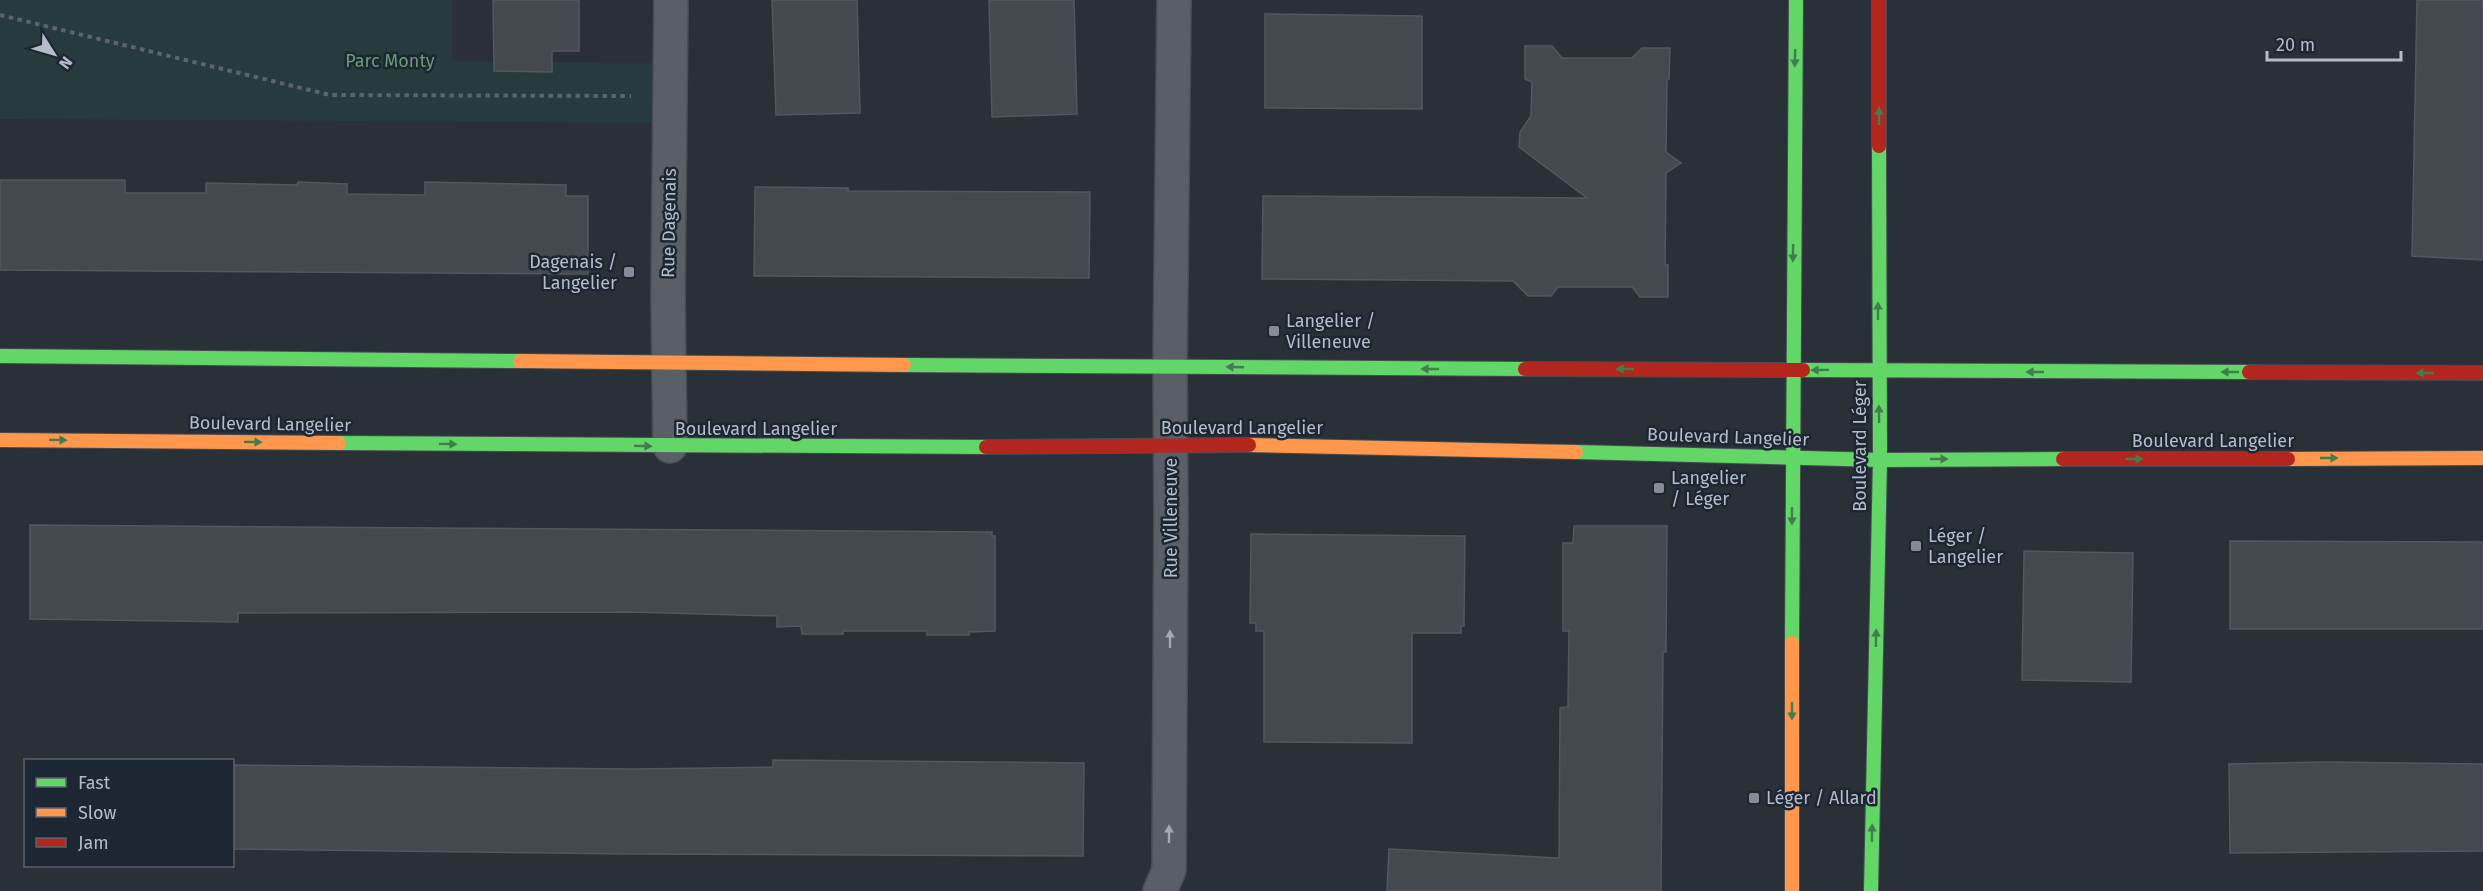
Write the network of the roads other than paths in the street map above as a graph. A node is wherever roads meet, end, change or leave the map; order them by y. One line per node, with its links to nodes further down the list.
1 (671, 0): 6 (street, Rue Dagenais)
2 (1174, 0): 7 (street, Rue Villeneuve)
3 (1796, 0): 9 (main road, one-way to 9)
4 (1879, 0): 8 (main road, Boulevard Léger, one-way to 4)
5 (0, 356): 6 (main road)
6 (670, 362): 7 (main road); 13 (street, Rue Dagenais)
7 (1170, 367): 9 (main road, one-way to 7); 12 (street, Rue Villeneuve)
8 (1878, 369): 9 (main road, one-way to 9); 10 (main road, one-way to 8); 16 (main road, Boulevard Léger, one-way to 8)
9 (1793, 370): 14 (main road)
10 (2483, 373)
11 (0, 440): 13 (main road, Boulevard Langelier, one-way to 13)
12 (1172, 445): 13 (main road, Boulevard Langelier); 14 (main road, Boulevard Langelier); 17 (street, Rue Villeneuve, one-way to 12)
13 (670, 446)
14 (1792, 457): 16 (main road, Boulevard Langelier); 18 (main road, one-way to 18)
15 (2483, 458): 16 (main road, Boulevard Langelier, one-way to 15)
16 (1880, 460): 19 (main road, Boulevard Léger, one-way to 16)
17 (1160, 891)
18 (1792, 891)
19 (1871, 891)

